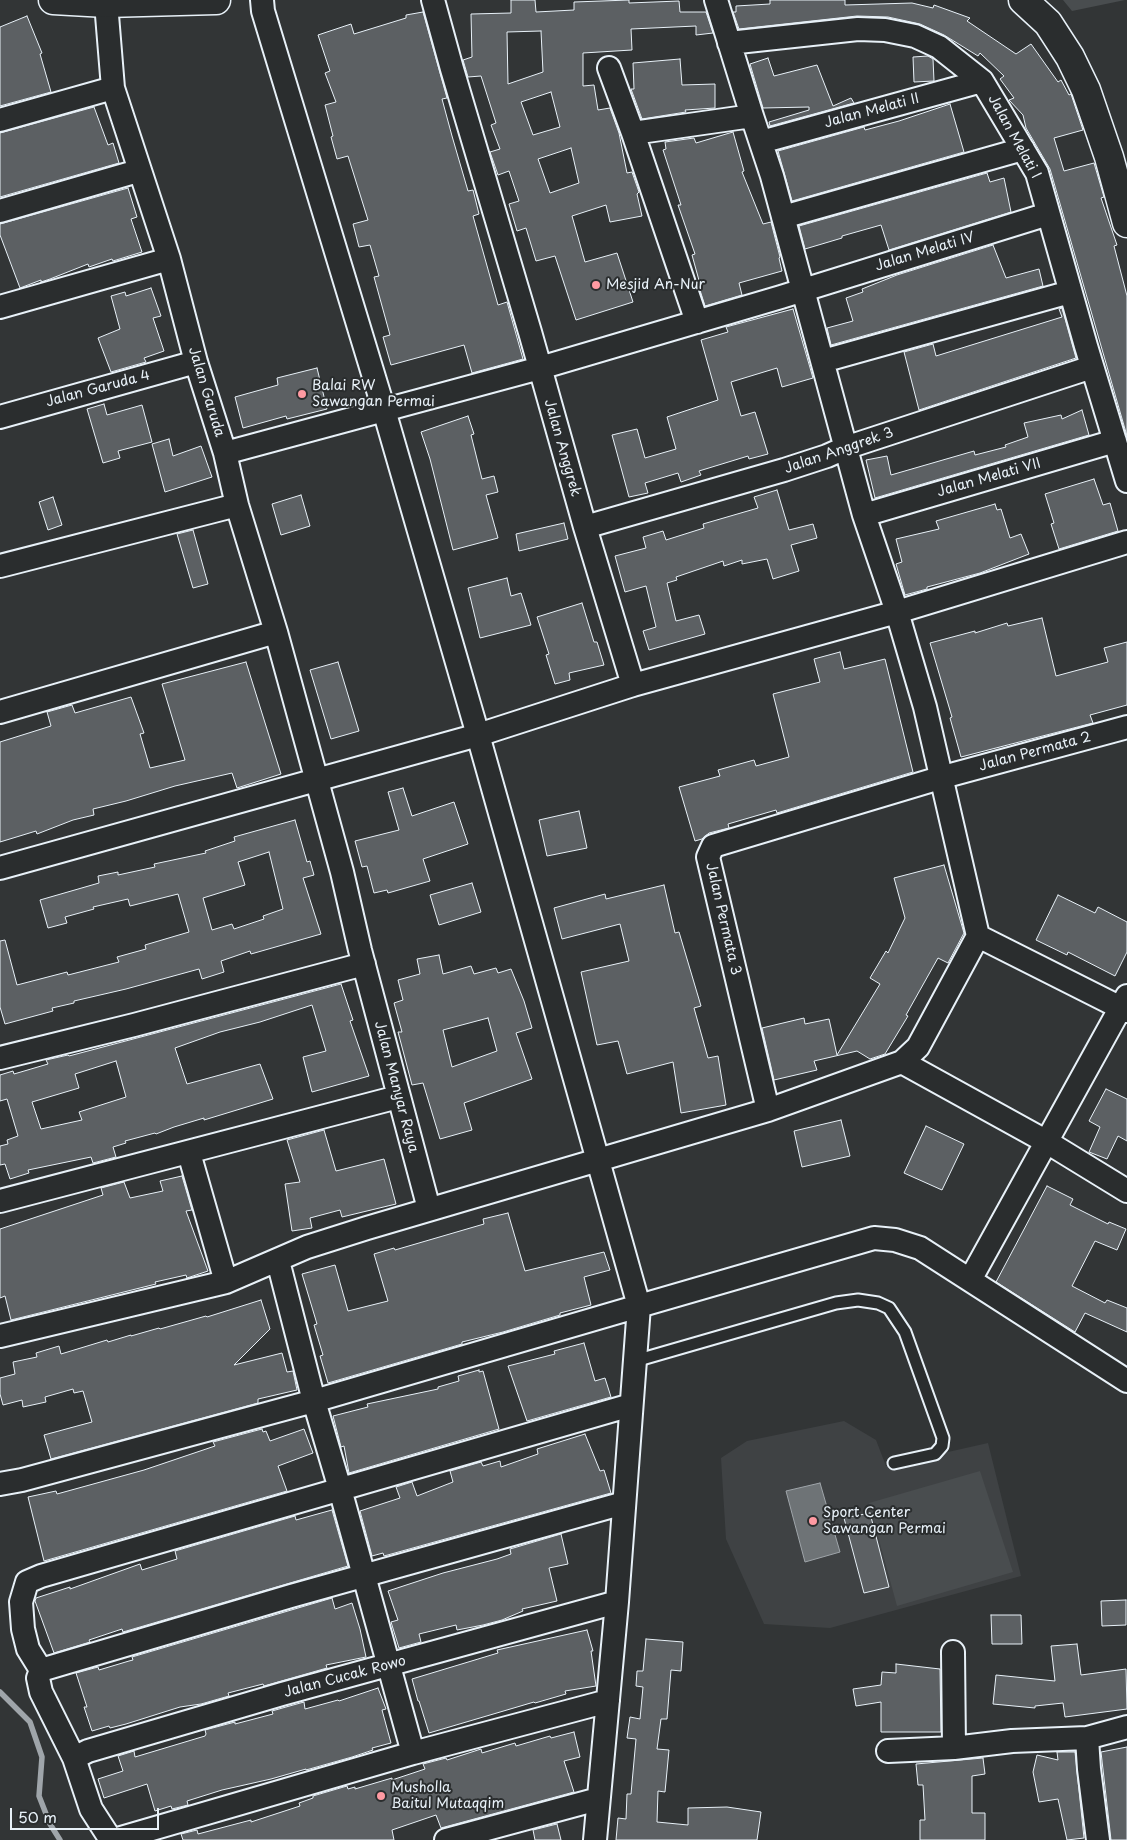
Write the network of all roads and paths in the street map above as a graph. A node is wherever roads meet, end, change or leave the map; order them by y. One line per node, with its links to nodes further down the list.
1 (55, 0): 8 (street)
2 (209, 0): 3 (street); 8 (street)
3 (216, 0)
4 (262, 0): 32 (street)
5 (433, 0): 31 (street, Jalan Anggrek)
6 (716, 0): 9 (street)
7 (1023, 0): 22 (street)
8 (106, 4): 12 (street, Jalan Garuda)
9 (729, 43): 11 (street, Jalan Melati I); 13 (street)
10 (610, 68): 15 (street)
11 (982, 81): 16 (street, Jalan Melati II); 17 (street, Jalan Melati I)
12 (113, 88): 14 (street); 18 (street, Jalan Garuda)
13 (752, 116): 15 (street); 16 (street)
14 (0, 120)
15 (634, 133): 27 (street)
16 (761, 142): 21 (street)
17 (1023, 148): 20 (street, Jalan Melati I); 21 (street)
18 (138, 170): 19 (street); 23 (street, Jalan Garuda)
19 (0, 211)
20 (1048, 214): 24 (street, Jalan Melati IV); 25 (street, Jalan Melati I)
21 (782, 217): 24 (street)
22 (1127, 223)
23 (168, 260): 26 (street); 29 (street, Jalan Garuda)
24 (802, 289): 27 (street, Jalan Melati IV); 28 (street)
25 (1070, 292): 28 (street); 30 (street, Jalan Melati I)
26 (0, 307)
27 (697, 322): 31 (street, Jalan Melati IV)
28 (823, 361): 35 (street)
29 (196, 362): 33 (street, Jalan Garuda 4); 36 (street, Jalan Garuda)
30 (1092, 367): 34 (street, Jalan Melati I); 35 (street, Jalan Anggrek 3)
31 (540, 368): 32 (street, Jalan Melati IV); 40 (street, Jalan Anggrek)
32 (384, 410): 36 (street, Jalan Melati IV); 48 (street)
33 (0, 417)
34 (1115, 441): 37 (street, Jalan Melati I); 39 (street, Jalan Melati VII)
35 (845, 448): 39 (street); 40 (street, Jalan Anggrek 3)
36 (225, 454): 38 (street, Jalan Garuda)
37 (1127, 481)
38 (237, 505): 42 (street); 44 (street, Jalan Garuda)
39 (864, 515): 43 (street)
40 (585, 527): 45 (street, Jalan Anggrek)
41 (1127, 542): 43 (street)
42 (0, 566)
43 (897, 612): 45 (street); 49 (street)
44 (276, 632): 46 (street); 50 (street, Jalan Garuda)
45 (634, 685): 48 (street)
46 (0, 712)
47 (1127, 727): 49 (street, Jalan Permata 2)
48 (478, 735): 50 (street); 61 (street)
49 (943, 777): 52 (street); 58 (street, Jalan Permata 3)
50 (316, 779): 51 (street); 53 (street, Jalan Manyar Raya)
51 (0, 868)
52 (978, 936): 54 (street); 56 (street)
53 (364, 964): 55 (street); 57 (street, Jalan Manyar Raya)
54 (1125, 1005): 59 (street)
55 (0, 1058)
56 (902, 1062): 58 (street); 59 (street)
57 (398, 1097): 60 (street); 64 (street, Jalan Manyar Raya)
58 (768, 1110): 61 (street)
59 (1047, 1142): 62 (street); 66 (street)
60 (189, 1152): 63 (street); 67 (street)
61 (598, 1161): 64 (street); 68 (street)
62 (1127, 1191)
63 (0, 1201)
64 (429, 1209): 65 (street)
65 (278, 1260): 67 (street); 72 (street)
66 (970, 1280): 68 (street); 71 (street)
67 (226, 1282): 69 (street)
68 (639, 1306): 70 (street); 72 (street)
69 (0, 1336)
70 (635, 1361): 73 (street); 74 (lane)
71 (1127, 1380)
72 (314, 1401): 75 (street); 76 (street)
73 (632, 1405): 76 (street); 77 (street)
74 (894, 1463)
75 (0, 1484)
76 (340, 1489): 78 (street); 82 (street)
77 (624, 1503): 78 (street); 79 (street)
78 (365, 1576): 81 (street); 82 (street)
79 (617, 1602): 81 (street, Jalan Cucak Rowo); 83 (street)
80 (953, 1652): 86 (street)
81 (390, 1664): 88 (street); 89 (street, Jalan Cucak Rowo)
82 (41, 1670): 89 (street)
83 (608, 1701): 88 (street); 90 (street)
84 (1127, 1727): 85 (street)
85 (1087, 1738): 86 (street); 94 (street)
86 (954, 1748): 87 (street)
87 (888, 1751)
88 (414, 1753): 91 (street)
89 (74, 1758): 91 (street)
90 (598, 1799): 92 (street); 93 (street)
91 (113, 1840)
92 (446, 1840)
93 (595, 1840)
94 (1098, 1840)

